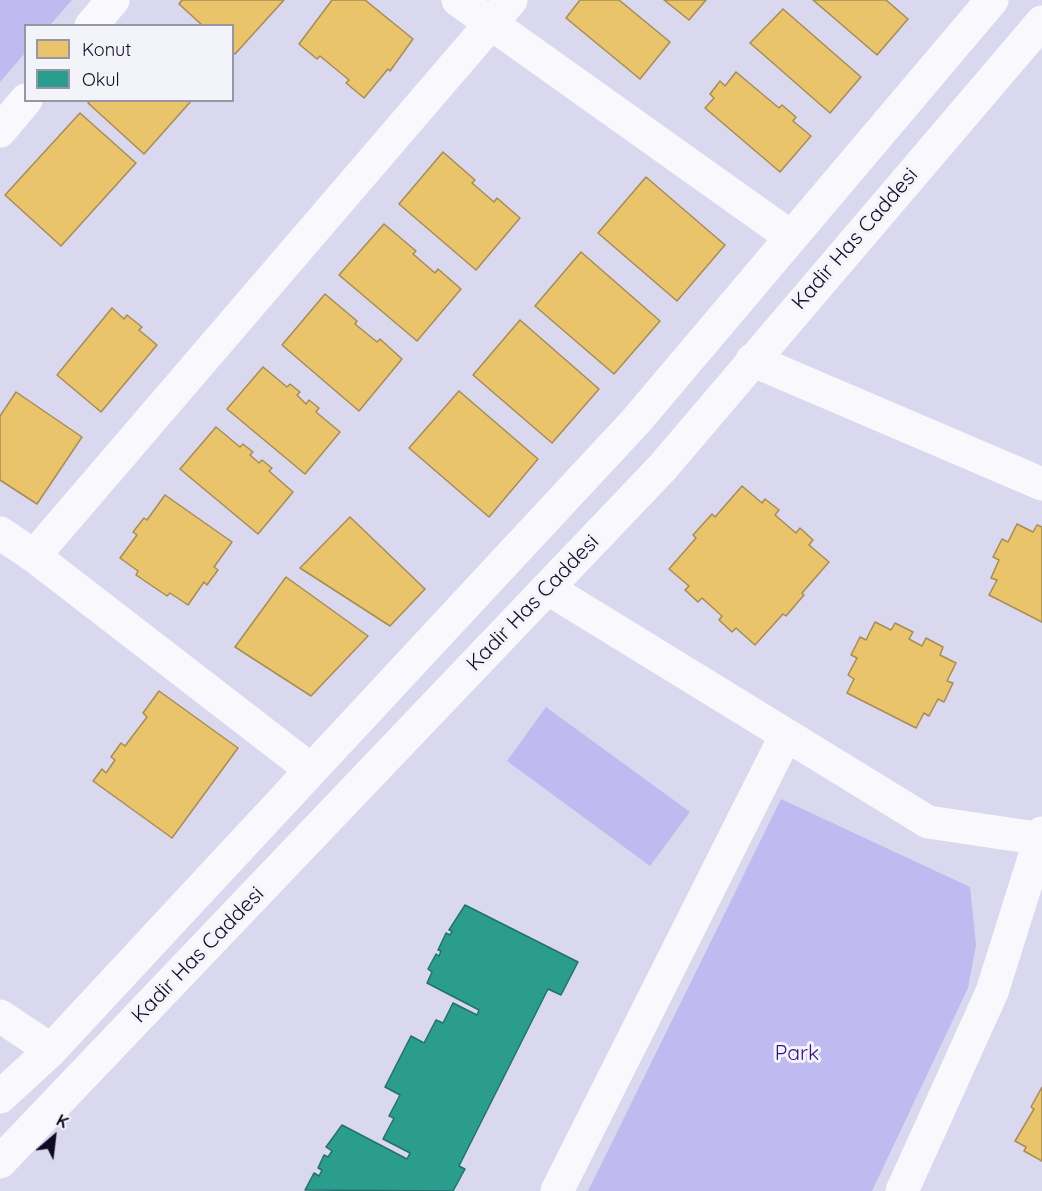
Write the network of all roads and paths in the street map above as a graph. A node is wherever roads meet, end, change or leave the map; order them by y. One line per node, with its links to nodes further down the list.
1 (113, 0): 6 (street)
2 (458, 0): 4 (street)
3 (992, 0): 9 (street, Kadir Has Caddesi)
4 (501, 11): 9 (street); 13 (street)
5 (1042, 22): 10 (street, Kadir Has Caddesi)
6 (93, 24)
7 (24, 102): 8 (street)
8 (0, 131)
9 (791, 237): 16 (street, Kadir Has Caddesi)
10 (752, 360): 11 (street); 14 (street, Kadir Has Caddesi)
11 (1042, 484)
12 (0, 533): 13 (street)
13 (34, 556): 16 (street)
14 (547, 588): 15 (street); 21 (street, Kadir Has Caddesi)
15 (786, 735): 17 (street); 22 (street)
16 (310, 769): 19 (street, Kadir Has Caddesi)
17 (1041, 836): 23 (street)
18 (0, 1016): 19 (street)
19 (51, 1050): 20 (street, Kadir Has Caddesi)
20 (0, 1097)
21 (0, 1162)
22 (557, 1191)
23 (902, 1191)

